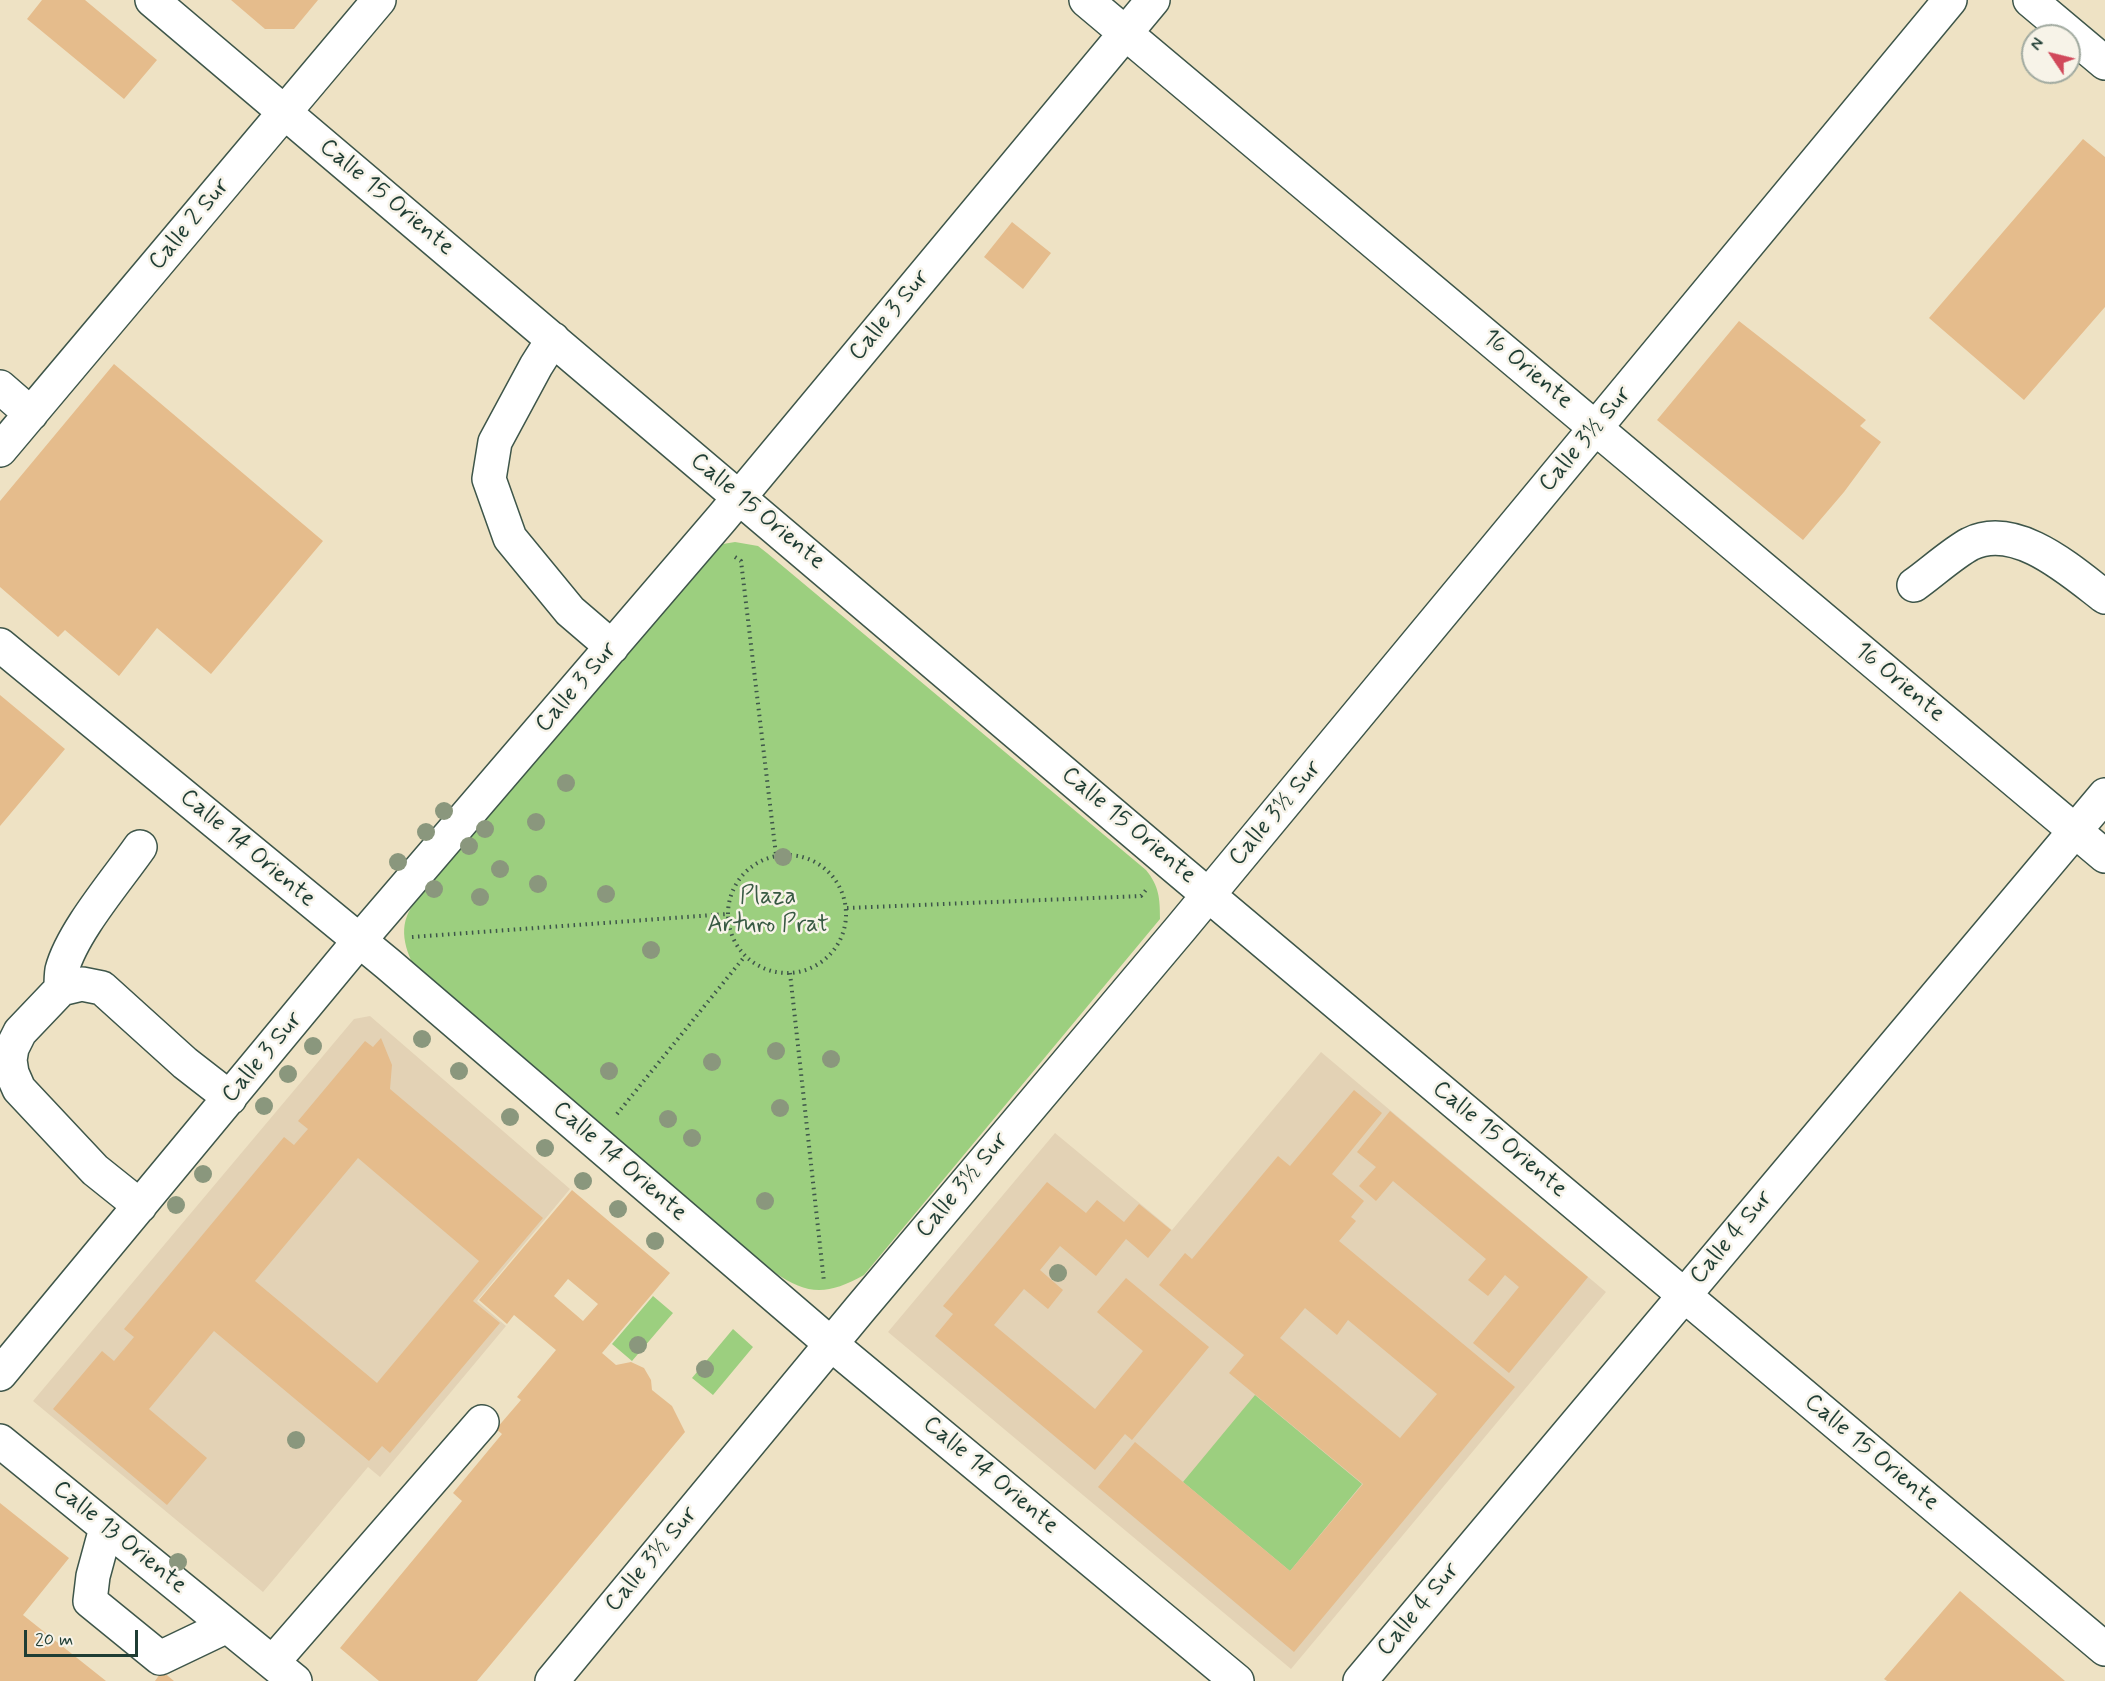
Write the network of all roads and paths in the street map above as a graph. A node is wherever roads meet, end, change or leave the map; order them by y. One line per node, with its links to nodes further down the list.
1 (153, 0): 9 (street, Calle 15 Oriente)
2 (379, 0): 9 (street, Calle 2 Sur)
3 (1086, 0): 7 (street, 16 Oriente)
4 (1153, 0): 7 (street, Calle 3 Sur)
5 (1950, 0): 13 (street, Calle 3½ Sur)
6 (2030, 0): 8 (street)
7 (1125, 33): 13 (street, 16 Oriente); 15 (street, Calle 3 Sur)
8 (2105, 63)
9 (285, 112): 10 (street, Calle 15 Oriente); 12 (street, Calle 2 Sur)
10 (553, 339): 15 (street, Calle 15 Oriente); 20 (street)
11 (0, 387): 12 (street)
12 (31, 414): 14 (street, Calle 2 Sur)
13 (1595, 428): 22 (street, 16 Oriente); 27 (street, Calle 3½ Sur)
14 (0, 450)
15 (740, 497): 16 (street, Calle 3 Sur); 26 (street, Calle 15 Oriente)
16 (708, 535): 20 (street, Calle 3 Sur); 24 (path)
17 (1914, 585): 18 (street)
18 (2105, 597)
19 (0, 645): 31 (street, Calle 14 Oriente)
20 (612, 647): 31 (street, Calle 3 Sur)
21 (2105, 795): 22 (street, Calle 4 Sur)
22 (2075, 831): 25 (street, 16 Oriente); 39 (street, Calle 4 Sur)
23 (140, 847): 34 (street)
24 (776, 855): 28 (path); 29 (path)
25 (2105, 856)
26 (1169, 862): 27 (street, Calle 15 Oriente); 28 (path)
27 (1209, 894): 39 (street, Calle 15 Oriente); 40 (street, Calle 3½ Sur)
28 (847, 908): 33 (path)
29 (727, 914): 30 (path); 32 (path)
30 (411, 937)
31 (359, 941): 35 (street, Calle 3 Sur); 36 (street, Calle 14 Oriente)
32 (745, 956): 33 (path); 36 (path)
33 (790, 973): 38 (path)
34 (61, 989): 35 (street); 37 (street)
35 (230, 1098): 37 (street, Calle 3 Sur)
36 (594, 1142): 40 (street, Calle 14 Oriente)
37 (140, 1206): 41 (street, Calle 3 Sur)
38 (824, 1282)
39 (1683, 1296): 46 (street, Calle 15 Oriente); 50 (street, Calle 4 Sur)
40 (831, 1344): 48 (street, Calle 3½ Sur); 49 (street, Calle 14 Oriente)
41 (0, 1374)
42 (482, 1422): 47 (street)
43 (0, 1441): 44 (street, Calle 13 Oriente)
44 (106, 1528): 45 (street, Calle 13 Oriente); 45 (street)
45 (227, 1626): 47 (street, Calle 13 Oriente)
46 (2105, 1649)
47 (284, 1672)
48 (552, 1681)
49 (1237, 1681)
50 (1360, 1681)

